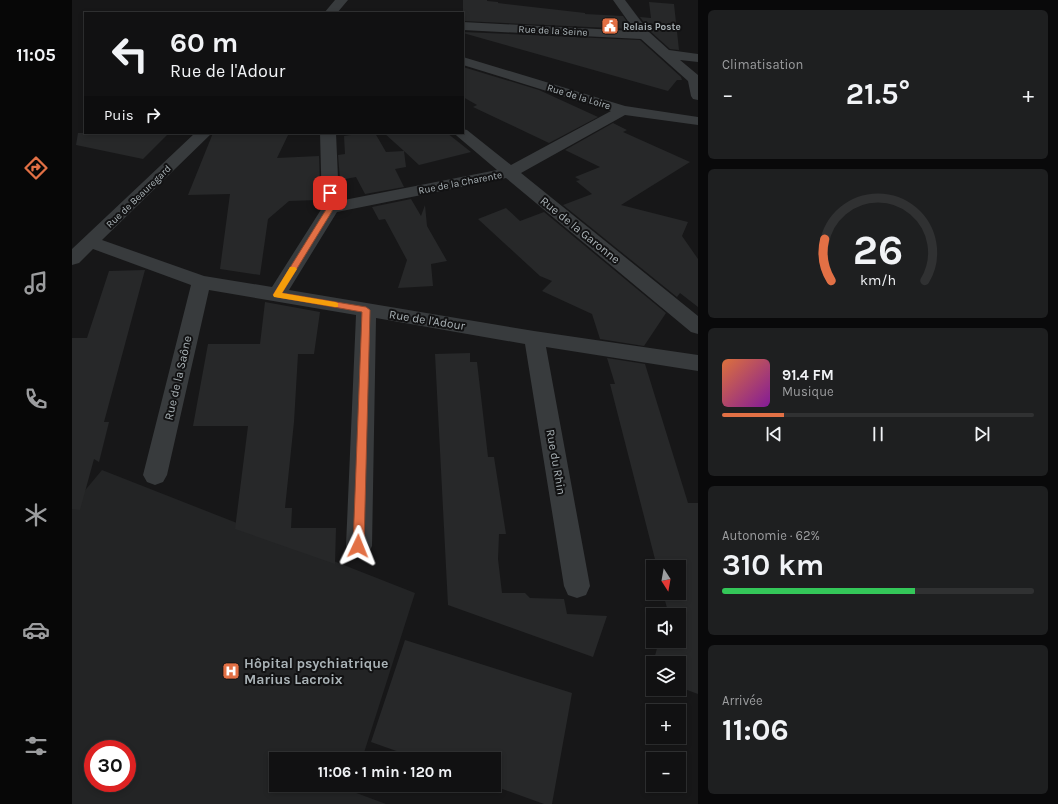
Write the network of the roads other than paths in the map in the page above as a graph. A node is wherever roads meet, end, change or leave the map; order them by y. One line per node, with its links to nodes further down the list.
1 (342, 0): 3 (street)
2 (619, 0): 5 (street)
3 (332, 11)
4 (464, 26): 5 (street, Rue de la Seine)
5 (644, 35): 6 (street)
6 (666, 54): 7 (street); 9 (street)
7 (698, 58)
8 (464, 61): 10 (street, Rue de la Loire)
9 (698, 96)
10 (623, 110): 11 (street, Rue de la Loire); 15 (street, Rue de la Charente)
11 (698, 121)
12 (203, 134): 17 (street, Rue de Beauregard)
13 (328, 134): 16 (street)
14 (463, 134): 15 (street, Rue de la Garonne)
15 (510, 172): 16 (street, Rue de la Charente); 22 (street, Rue de la Garonne)
16 (331, 208): 20 (street)
17 (90, 242): 18 (street, Rue de Beauregard); 19 (street, Rue de l'Adour)
18 (72, 259)
19 (201, 282): 20 (street, Rue de l'Adour); 25 (street, Rue de la Saône)
20 (277, 295): 21 (street, Rue de l'Adour)
21 (366, 310): 23 (street, Rue de l'Adour); 26 (street)
22 (698, 327)
23 (534, 338): 24 (street, Rue de l'Adour); 27 (street, Rue du Rhin)
24 (698, 362)
25 (155, 475)
26 (358, 546)
27 (577, 586)

